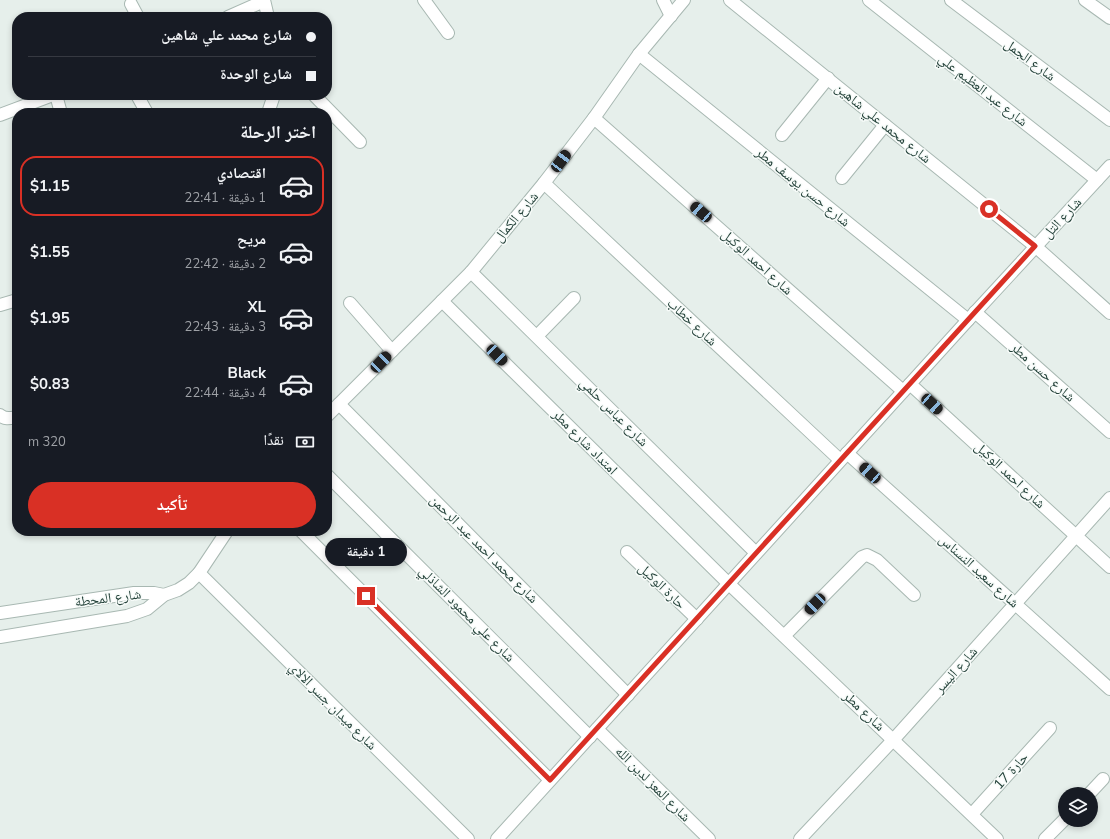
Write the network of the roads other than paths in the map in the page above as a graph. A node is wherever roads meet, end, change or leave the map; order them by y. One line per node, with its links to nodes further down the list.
1 (264, 0): 11 (street); 12 (street)
2 (424, 0): 15 (street)
3 (663, 0): 13 (street)
4 (684, 0): 13 (street, شارع الكمال)
5 (730, 0): 17 (street, شارع محمد علي شاهين)
6 (869, 0): 32 (street, شارع عبد العظيم علي)
7 (950, 0): 26 (street, شارع الجمل)
8 (1085, 0): 14 (street)
9 (131, 4): 10 (street)
10 (135, 12)
11 (239, 12)
12 (267, 12)
13 (671, 16): 16 (street, شارع الكمال)
14 (1110, 18)
15 (448, 33)
16 (639, 54): 25 (street, شارع الكمال); 42 (street, شارع حسن يوسف مطر)
17 (828, 78): 27 (street, شارع محمد علي شاهين); 28 (street)
18 (40, 100): 20 (street)
19 (319, 100): 21 (street)
20 (19, 108)
21 (327, 108)
22 (12, 111): 24 (street)
23 (332, 113): 29 (street)
24 (0, 115)
25 (594, 118): 33 (street, شارع الكمال); 45 (street, شارع احمد الوكيل)
26 (1110, 120)
27 (885, 125): 31 (street); 34 (street, شارع محمد علي شاهين)
28 (782, 135)
29 (360, 142)
30 (1110, 166): 32 (street, شارع التل)
31 (842, 178)
32 (1096, 180): 34 (street, شارع التل)
33 (544, 183): 35 (street, شارع الكمال); 51 (street, شارع خطاب)
34 (1035, 246): 41 (street, شارع محمد علي شاهين); 42 (street, شارع التل)
35 (471, 272): 38 (street, شارع الكمال); 43 (street, شارع عباس حلمي)
36 (574, 298): 43 (street)
37 (12, 301): 40 (street)
38 (442, 301): 44 (street, شارع الكمال); 61 (street, امتداد شارع مطر)
39 (350, 303): 44 (street)
40 (0, 305)
41 (1110, 313)
42 (972, 316): 45 (street, شارع التل); 50 (street, شارع حسن مطر)
43 (537, 336): 58 (street, شارع عباس حلمي)
44 (392, 351): 46 (street, شارع الكمال)
45 (907, 388): 51 (street, شارع التل); 56 (street, شارع احمد الوكيل)
46 (339, 404): 47 (street, شارع الكمال); 70 (street, شارع محمد احمد عبد الرحمن)
47 (332, 411)
48 (0, 415): 49 (street)
49 (12, 418)
50 (1110, 432)
51 (844, 457): 58 (street, شارع التل); 64 (street, شارع سعيد النسناس)
52 (332, 480): 72 (street, شارع علي محمود الشاذلي)
53 (1110, 498): 56 (street, شارع اليسر)
54 (225, 536): 60 (street)
55 (306, 536): 75 (street)
56 (1076, 536): 59 (street, شارع احمد الوكيل); 64 (street, شارع اليسر)
57 (627, 552): 66 (street, حارة الوكيل)
58 (756, 553): 61 (street, شارع التل)
59 (1110, 567)
60 (199, 573): 62 (street); 79 (street, شارع ميدان جسر الالاي)
61 (729, 584): 66 (street, شارع التل); 67 (street, شارع مطر)
62 (164, 595): 65 (street, شارع المحطة); 68 (street, شارع المحطة)
63 (914, 596): 67 (street)
64 (1015, 604): 69 (street, شارع سعيد النسناس); 73 (street, شارع اليسر)
65 (0, 613)
66 (697, 619): 70 (street, شارع التل)
67 (784, 636): 73 (street, شارع مطر)
68 (0, 637)
69 (1110, 689)
70 (628, 695): 72 (street, شارع التل)
71 (1050, 728): 77 (street, حارة 17)
72 (594, 733): 75 (street, شارع التل); 81 (street, شارع المعز لدين الله)
73 (894, 739): 77 (street, شارع مطر); 82 (street, شارع اليسر)
74 (1103, 779): 76 (street)
75 (550, 780): 80 (street, شارع التل)
76 (1095, 787)
77 (972, 814): 83 (street, شارع مطر)
78 (1058, 826): 84 (street)
79 (468, 839)
80 (497, 839)
81 (709, 839)
82 (800, 839)
83 (997, 839)
84 (1046, 839)

